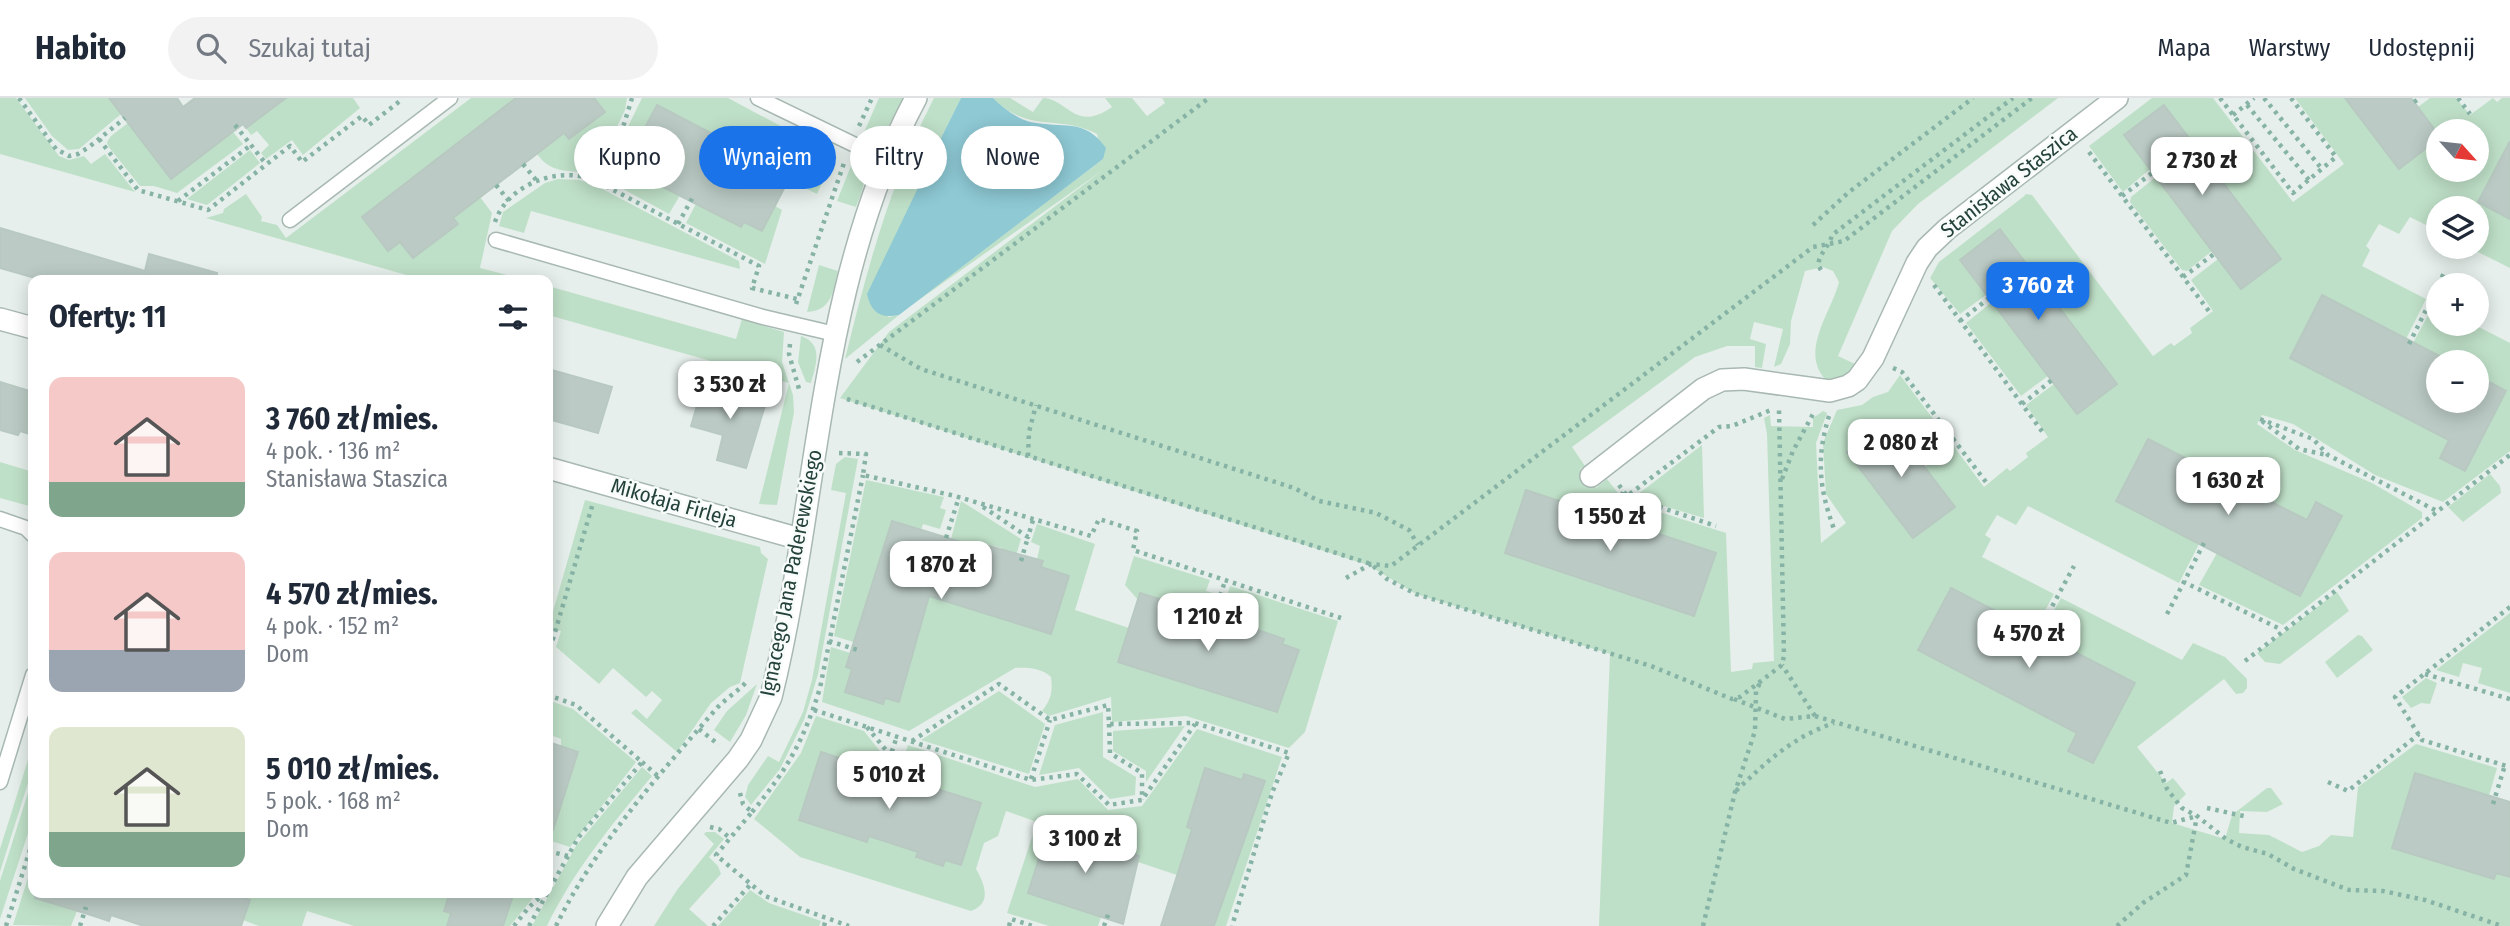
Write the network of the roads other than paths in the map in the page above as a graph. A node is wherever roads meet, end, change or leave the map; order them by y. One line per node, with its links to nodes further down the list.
1 (450, 98): 8 (lane)
2 (758, 98): 6 (lane)
3 (916, 98): 5 (street, Ignacego Jana Paderewskiego)
4 (2117, 98): 14 (street, Stanisława Staszica)
5 (902, 126)
6 (850, 143)
7 (877, 189): 12 (street, Ignacego Jana Paderewskiego)
8 (290, 220)
9 (495, 240): 12 (lane)
10 (0, 319): 11 (street)
11 (28, 327)
12 (835, 334): 17 (street, Ignacego Jana Paderewskiego)
13 (553, 469): 17 (street, Mikołaja Firleja)
14 (1597, 471)
15 (0, 519): 16 (lane)
16 (28, 530)
17 (800, 539): 20 (street, Ignacego Jana Paderewskiego)
18 (28, 691): 19 (lane)
19 (0, 782)
20 (607, 926)

